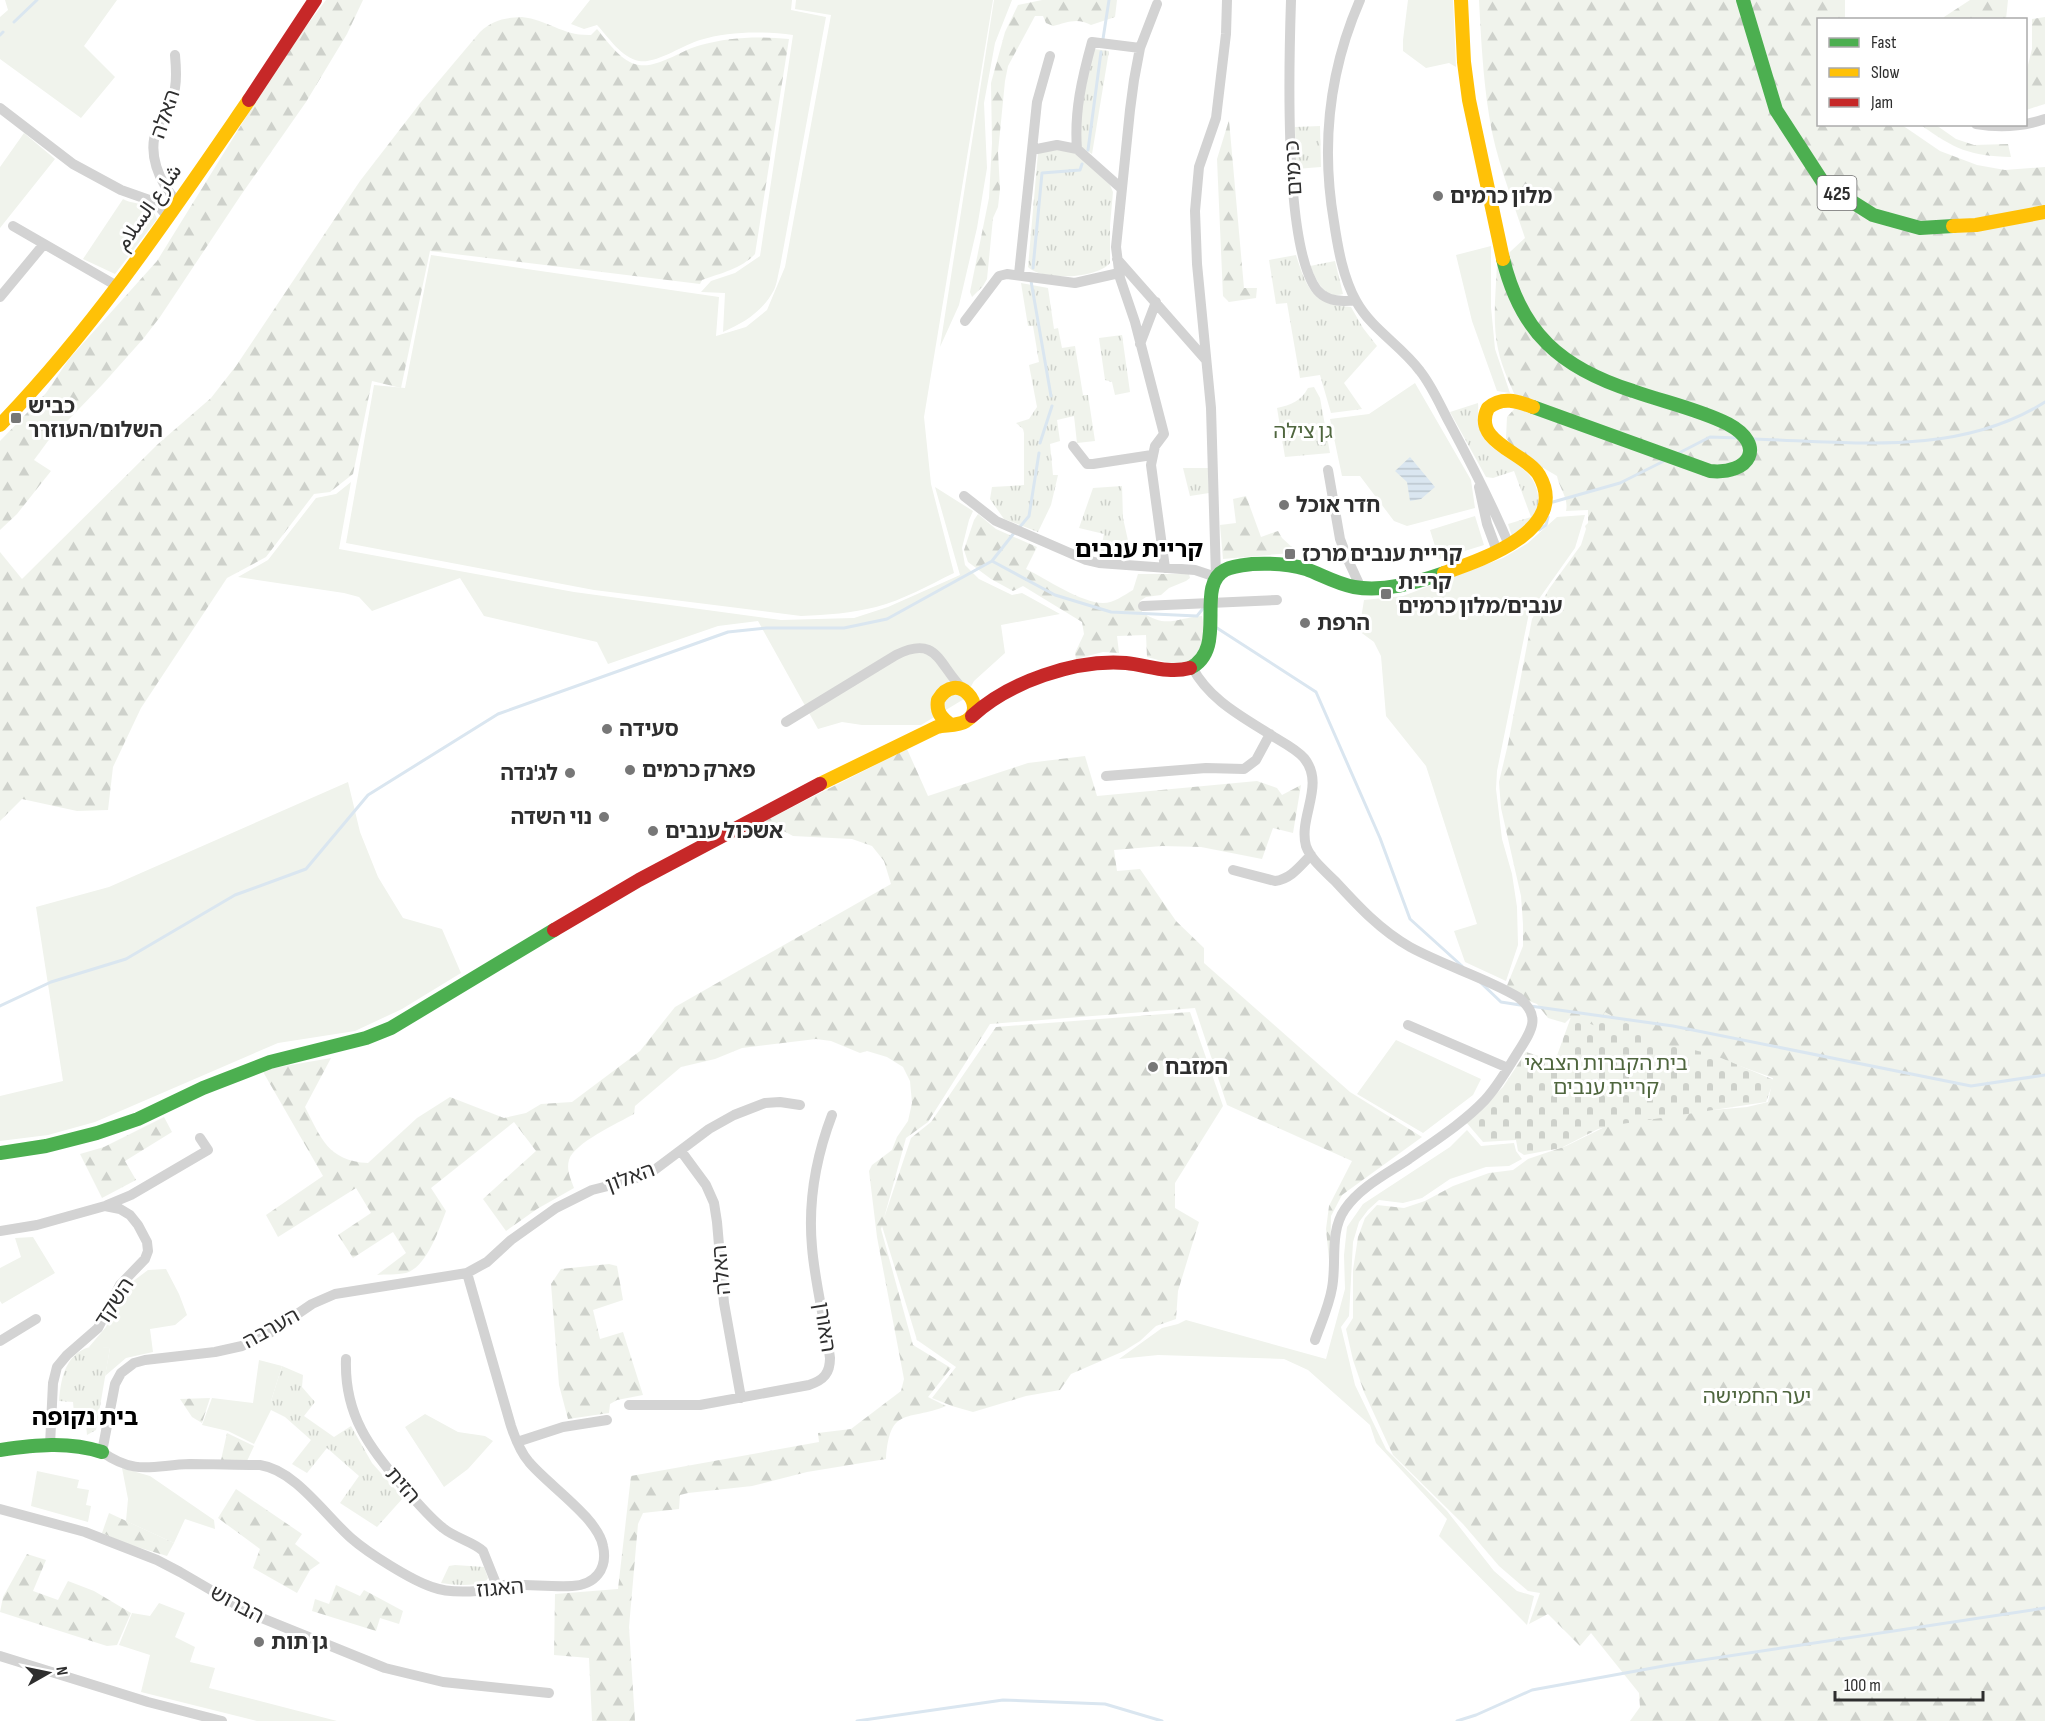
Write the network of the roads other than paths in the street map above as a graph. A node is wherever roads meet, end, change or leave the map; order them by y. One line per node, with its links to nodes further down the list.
1 (315, 0): 19 (main road, شارع السلام)
2 (1227, 0): 33 (street)
3 (1360, 0): 29 (street)
4 (1461, 0): 39 (main road)
5 (1743, 0): 20 (main road, 425)
6 (1291, 1): 29 (street, כרמים)
7 (1157, 4): 8 (street)
8 (1140, 48): 16 (street); 18 (street)
9 (175, 55): 19 (street, האלה)
10 (1050, 56): 17 (street)
11 (0, 108): 21 (street)
12 (2045, 118): 13 (street)
13 (2027, 125)
14 (1989, 126): 15 (street)
15 (2016, 126)
16 (1077, 149): 17 (street); 18 (street)
17 (1032, 150): 26 (street)
18 (1122, 189): 24 (street)
19 (178, 203): 21 (main road, شارع السلام)
20 (2045, 212)
21 (168, 217): 27 (main road, شارع السلام)
22 (13, 226): 23 (street)
23 (44, 244): 27 (street); 28 (street)
24 (1117, 259): 25 (street); 30 (street)
25 (1119, 273): 26 (street); 32 (street)
26 (1019, 274): 31 (street)
27 (117, 286): 34 (main road, شارع السلام)
28 (0, 297)
29 (1355, 300): 39 (street)
30 (1156, 302): 32 (street); 33 (street)
31 (965, 321)
32 (1140, 344): 36 (street)
33 (1206, 360): 41 (street)
34 (0, 425)
35 (1073, 446): 36 (street)
36 (1152, 455): 40 (street)
37 (1328, 470): 42 (street)
38 (964, 496): 40 (street)
39 (1503, 548): 42 (main road)
40 (1165, 568): 41 (street)
41 (1216, 577): 42 (main road); 44 (main road)
42 (1361, 588)
43 (1277, 600): 44 (street)
44 (1211, 603): 45 (street); 47 (main road)
45 (1143, 606)
46 (943, 666): 48 (street); 50 (street); 52 (street)
47 (1192, 667): 49 (main road); 54 (street)
48 (966, 691): 49 (main road); 50 (main road); 51 (main road)
49 (1004, 692): 51 (main road)
50 (939, 700): 53 (main road); 55 (main road)
51 (972, 716): 53 (main road)
52 (786, 722)
53 (951, 725): 55 (main road)
54 (1270, 734): 56 (street); 57 (street)
55 (904, 743): 65 (main road)
56 (1106, 776)
57 (1311, 855): 58 (street); 60 (street)
58 (1233, 870)
59 (1408, 1025): 60 (street)
60 (1508, 1068): 70 (street)
61 (800, 1105): 64 (street, האלון)
62 (832, 1115): 73 (street, האורן)
63 (200, 1138): 66 (street)
64 (681, 1151): 68 (street, האלון); 73 (street, האלה)
65 (0, 1153)
66 (105, 1206): 67 (street); 77 (street, השקד)
67 (0, 1231)
68 (467, 1273): 76 (street, האגוז); 79 (street, הערבה)
69 (36, 1319): 71 (street)
70 (1315, 1340)
71 (0, 1341)
72 (346, 1359): 81 (street, הזית)
73 (741, 1398): 74 (street, האורן)
74 (629, 1404)
75 (607, 1420): 76 (street)
76 (517, 1442): 81 (street, האגוז)
77 (50, 1445): 78 (main road); 79 (main road)
78 (0, 1450)
79 (102, 1452): 81 (street, האגוז)
80 (0, 1509): 83 (street, הברוש)
81 (497, 1586)
82 (0, 1656): 84 (street)
83 (549, 1693)
84 (222, 1721)

